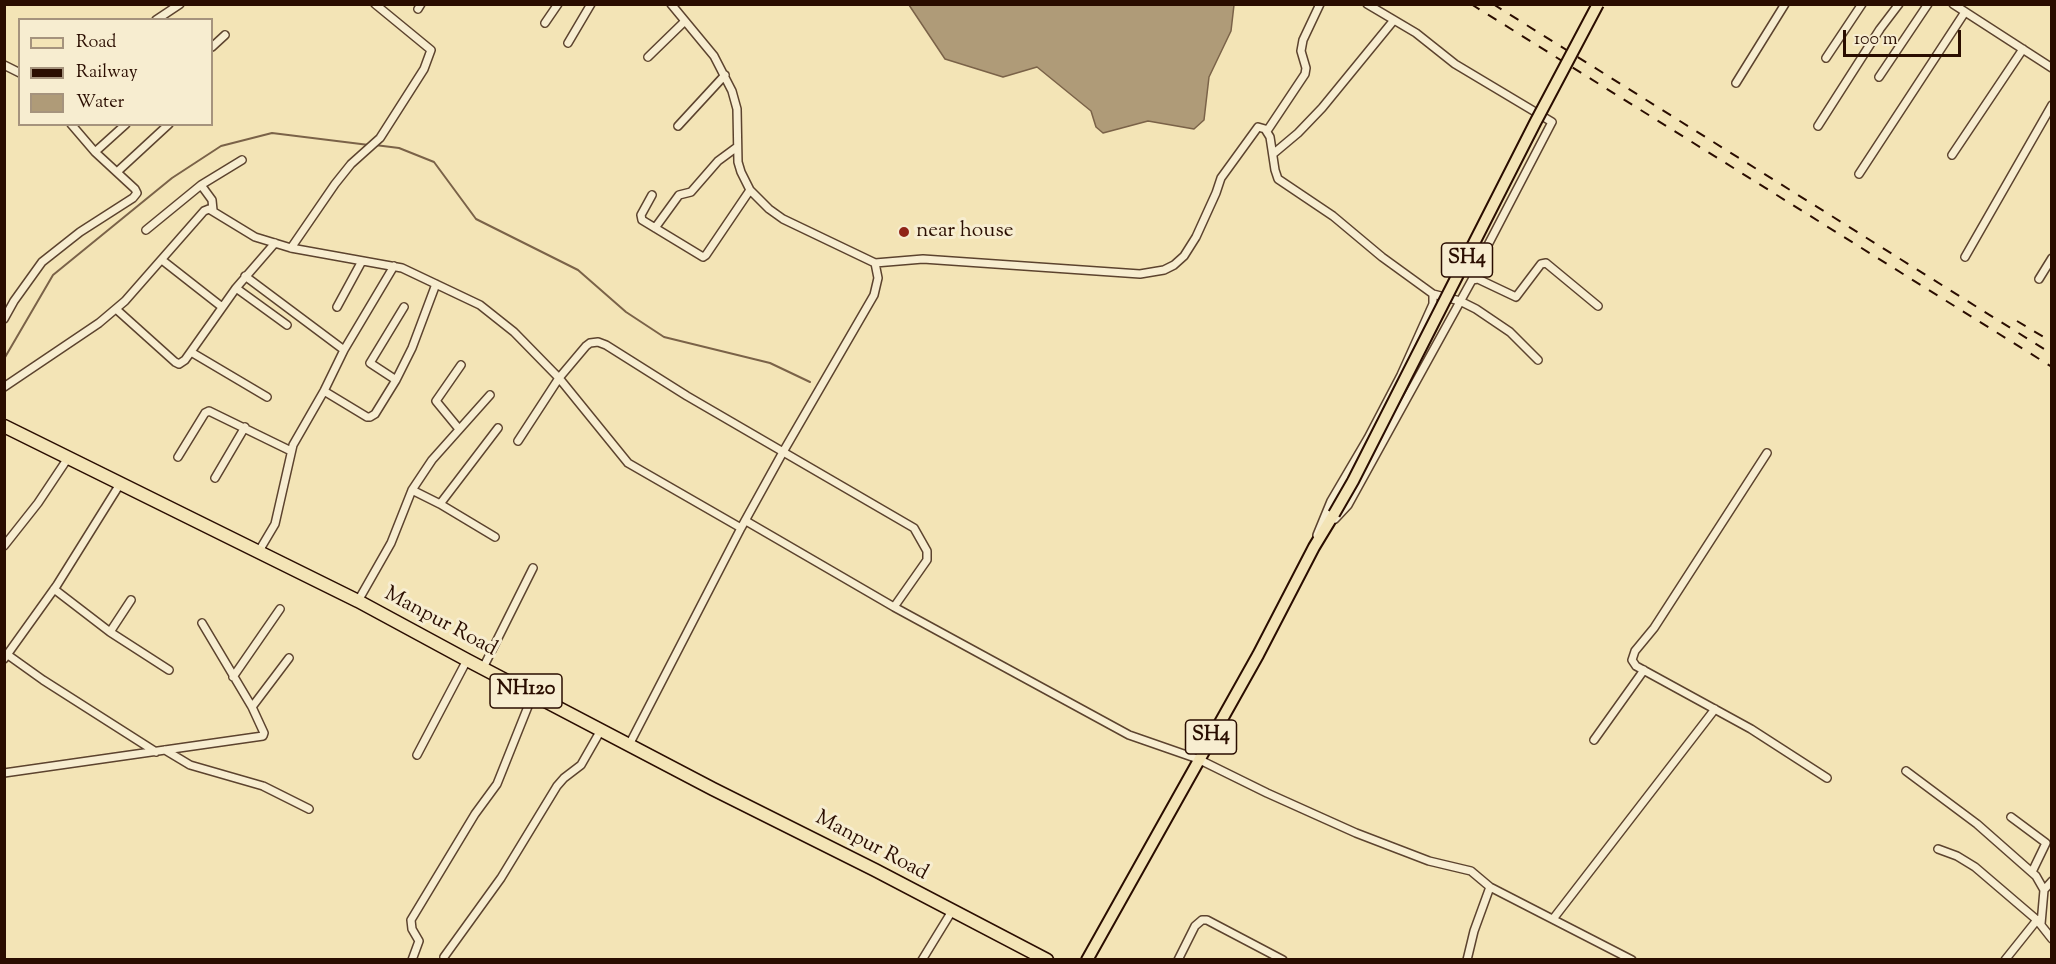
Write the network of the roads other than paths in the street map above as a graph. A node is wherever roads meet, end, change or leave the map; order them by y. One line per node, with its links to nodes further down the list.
1 (180, 4): 15 (street)
2 (375, 4): 52 (street)
3 (558, 4): 18 (street)
4 (591, 4): 20 (street)
5 (671, 4): 17 (street)
6 (1320, 4): 37 (street)
7 (1368, 4): 16 (street)
8 (1598, 4): 97 (main road, SH4, bridge)
9 (1785, 4): 30 (street)
10 (1862, 4): 24 (street)
11 (1899, 4): 36 (street)
12 (1928, 4): 29 (street)
13 (1953, 4): 14 (street)
14 (1965, 12): 22 (street); 44 (street)
15 (159, 18)
16 (1394, 20): 40 (street); 61 (street)
17 (685, 21): 23 (street); 28 (street)
18 (545, 23)
19 (225, 35): 21 (street)
20 (568, 43)
21 (213, 46)
22 (2023, 50): 26 (street); 41 (street)
23 (648, 57)
24 (1826, 58)
25 (4, 65): 27 (street)
26 (2052, 68)
27 (18, 72)
28 (725, 75): 35 (street); 38 (street)
29 (1879, 77)
30 (1736, 83)
31 (2052, 105): 53 (street)
32 (73, 126): 39 (street)
33 (124, 126): 39 (street)
34 (167, 126): 43 (street)
35 (678, 126)
36 (1818, 126)
37 (1267, 131): 40 (street); 57 (street)
38 (736, 147): 46 (street); 49 (street)
39 (95, 152): 43 (street)
40 (1273, 154): 64 (street)
41 (1953, 155)
42 (242, 160): 45 (street)
43 (117, 172): 71 (street)
44 (1859, 174)
45 (201, 185): 48 (street); 50 (street)
46 (750, 190): 49 (street); 57 (street)
47 (652, 195): 49 (street)
48 (213, 210): 51 (street); 55 (street)
49 (655, 228)
50 (146, 230)
51 (275, 243): 52 (street); 59 (street)
52 (291, 248): 56 (street)
53 (1965, 256)
54 (2052, 258): 60 (street)
55 (162, 260): 67 (street); 70 (street)
56 (362, 261): 58 (street); 68 (street)
57 (875, 263): 89 (street)
58 (394, 266): 62 (street); 73 (street)
59 (245, 276): 63 (street); 73 (street)
60 (2039, 279)
61 (1472, 280): 65 (street); 66 (street)
62 (436, 284): 77 (street); 78 (street)
63 (236, 288): 67 (street); 72 (street)
64 (1433, 294): 65 (street); 102 (street)
65 (1460, 301): 75 (street); 97 (street)
66 (1598, 306)
67 (222, 307): 74 (street)
68 (337, 307)
69 (404, 307): 78 (street)
70 (116, 309): 74 (street); 79 (street)
71 (4, 319)
72 (287, 325)
73 (344, 350): 80 (street)
74 (191, 352): 82 (street)
75 (1538, 360)
76 (461, 365): 86 (street)
77 (559, 378): 87 (street); 89 (street); 99 (street)
78 (396, 380): 80 (street)
79 (4, 387)
80 (324, 391): 88 (street)
81 (490, 394): 86 (street)
82 (267, 397)
83 (4, 426): 92 (highway, Manpur Road / NH120)
84 (245, 427): 88 (street); 91 (street); 93 (street)
85 (498, 428): 96 (street)
86 (459, 429): 95 (street)
87 (518, 441)
88 (291, 451): 103 (street)
89 (783, 452): 98 (street); 108 (street)
90 (1767, 453): 117 (street)
91 (178, 456)
92 (68, 458): 94 (highway, Manpur Road / NH120); 101 (street)
93 (215, 478)
94 (120, 484): 103 (highway, Manpur Road / NH120); 105 (street)
95 (412, 490): 96 (street); 107 (street)
96 (440, 504): 100 (street)
97 (1331, 520): 102 (main road, SH4)
98 (746, 521): 99 (street); 108 (street)
99 (741, 528): 124 (street)
100 (495, 537)
101 (4, 546)
102 (1314, 547): 128 (main road, SH4)
103 (259, 551): 107 (highway, Manpur Road / NH120)
104 (533, 568): 115 (street)
105 (54, 589): 111 (street); 112 (street)
106 (131, 600): 111 (street)
107 (358, 601): 114 (highway, Manpur Road / NH120)
108 (894, 607): 128 (street)
109 (280, 609): 118 (street)
110 (202, 623): 118 (street)
111 (110, 632): 116 (street)
112 (6, 657): 126 (street)
113 (289, 658): 120 (street)
114 (467, 660): 115 (highway, Manpur Road / NH120); 127 (street)
115 (483, 668): 119 (highway, Manpur Road / NH120)
116 (170, 670)
117 (1644, 670): 121 (street); 123 (street)
118 (233, 677): 120 (street)
119 (533, 694): 122 (highway, Manpur Road / NH120); 145 (street)
120 (252, 707): 125 (street)
121 (1714, 709): 131 (street); 140 (street)
122 (601, 730): 124 (highway, Manpur Road / NH120); 144 (street)
123 (1594, 740)
124 (629, 745): 139 (highway, Manpur Road / NH120)
125 (165, 750): 126 (street); 132 (street)
126 (156, 752): 130 (street)
127 (417, 755)
128 (1198, 759): 137 (street); 148 (main road, SH4)
129 (1906, 771): 135 (street)
130 (4, 772)
131 (1827, 778)
132 (309, 809)
133 (2011, 817): 135 (street)
134 (1938, 849): 141 (street)
135 (2032, 872): 138 (street)
136 (2052, 881): 138 (street)
137 (1490, 887): 140 (street); 151 (street)
138 (2044, 890): 141 (street)
139 (952, 911): 143 (highway, Manpur Road / NH120); 146 (street)
140 (1553, 919): 152 (street)
141 (2039, 922): 142 (street); 153 (street)
142 (2052, 939)
143 (1030, 956): 147 (highway, Manpur Road / NH120)
144 (444, 957)
145 (412, 960)
146 (922, 960)
147 (1047, 960)
148 (1087, 960)
149 (1178, 960): 150 (street)
150 (1283, 960)
151 (1467, 960)
152 (1632, 960)
153 (2005, 960)

